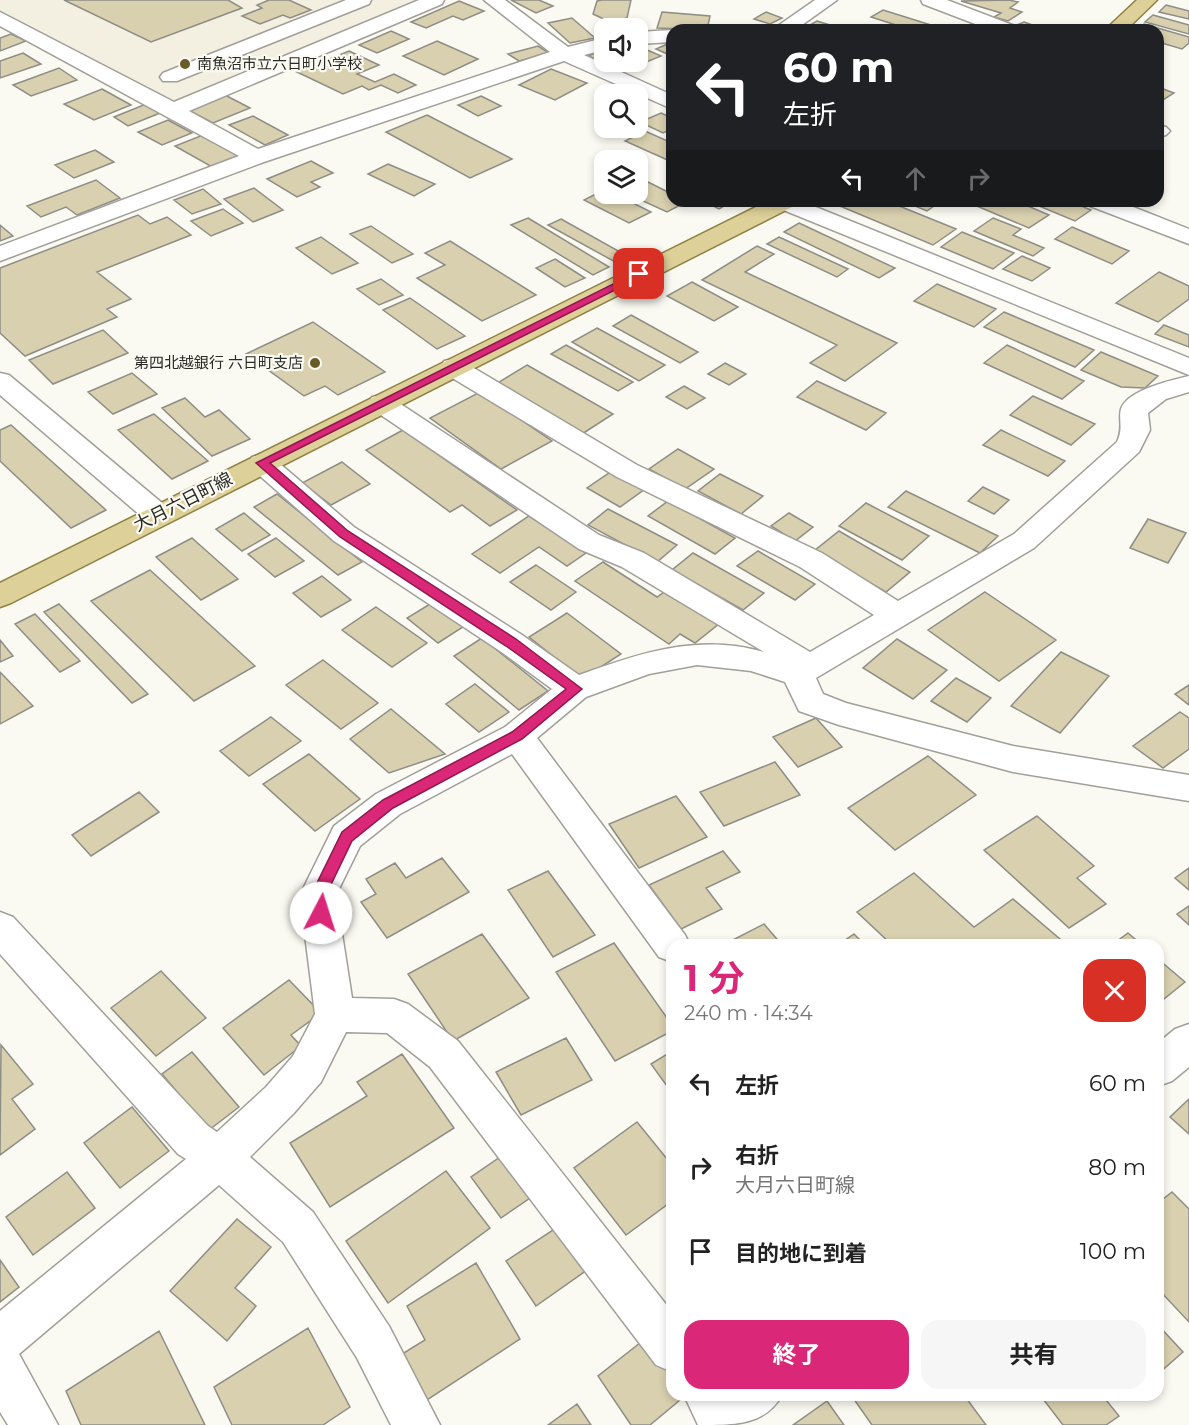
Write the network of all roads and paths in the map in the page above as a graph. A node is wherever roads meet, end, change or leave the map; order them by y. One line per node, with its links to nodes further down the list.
1 (362, 0): 15 (street)
2 (435, 0): 17 (street)
3 (493, 0): 14 (street)
4 (828, 0): 8 (street)
5 (930, 0): 9 (street)
6 (1148, 0): 10 (main road)
7 (0, 18): 17 (street)
8 (791, 24)
9 (992, 24)
10 (1122, 24)
11 (666, 36): 12 (street)
12 (648, 37)
13 (594, 47): 14 (street)
14 (565, 54): 16 (street); 18 (street)
15 (170, 77)
16 (666, 101)
17 (173, 110): 18 (street)
18 (256, 157): 23 (street)
19 (773, 207): 24 (main road, 大月六日町線)
20 (800, 207): 25 (street)
21 (1113, 207): 22 (street)
22 (1189, 237)
23 (0, 254)
24 (453, 367): 28 (main road, 大月六日町線); 32 (street)
25 (1189, 367)
26 (0, 381): 30 (street)
27 (1189, 384): 32 (street)
28 (381, 403): 29 (main road, 大月六日町線); 33 (street)
29 (262, 463): 30 (main road, 大月六日町線); 34 (street)
30 (158, 515): 31 (main road, 大月六日町線)
31 (0, 596)
32 (897, 615): 33 (street)
33 (803, 671): 34 (street); 36 (street)
34 (575, 689): 35 (street)
35 (517, 736): 38 (street); 39 (street)
36 (1189, 788)
37 (0, 928): 42 (street)
38 (667, 939)
39 (335, 1015): 42 (street); 44 (street)
40 (1189, 1042): 41 (street)
41 (1164, 1063)
42 (219, 1158): 43 (street); 47 (street)
43 (0, 1340)
44 (666, 1341)
45 (0, 1367): 46 (street)
46 (34, 1425)
47 (416, 1425)

